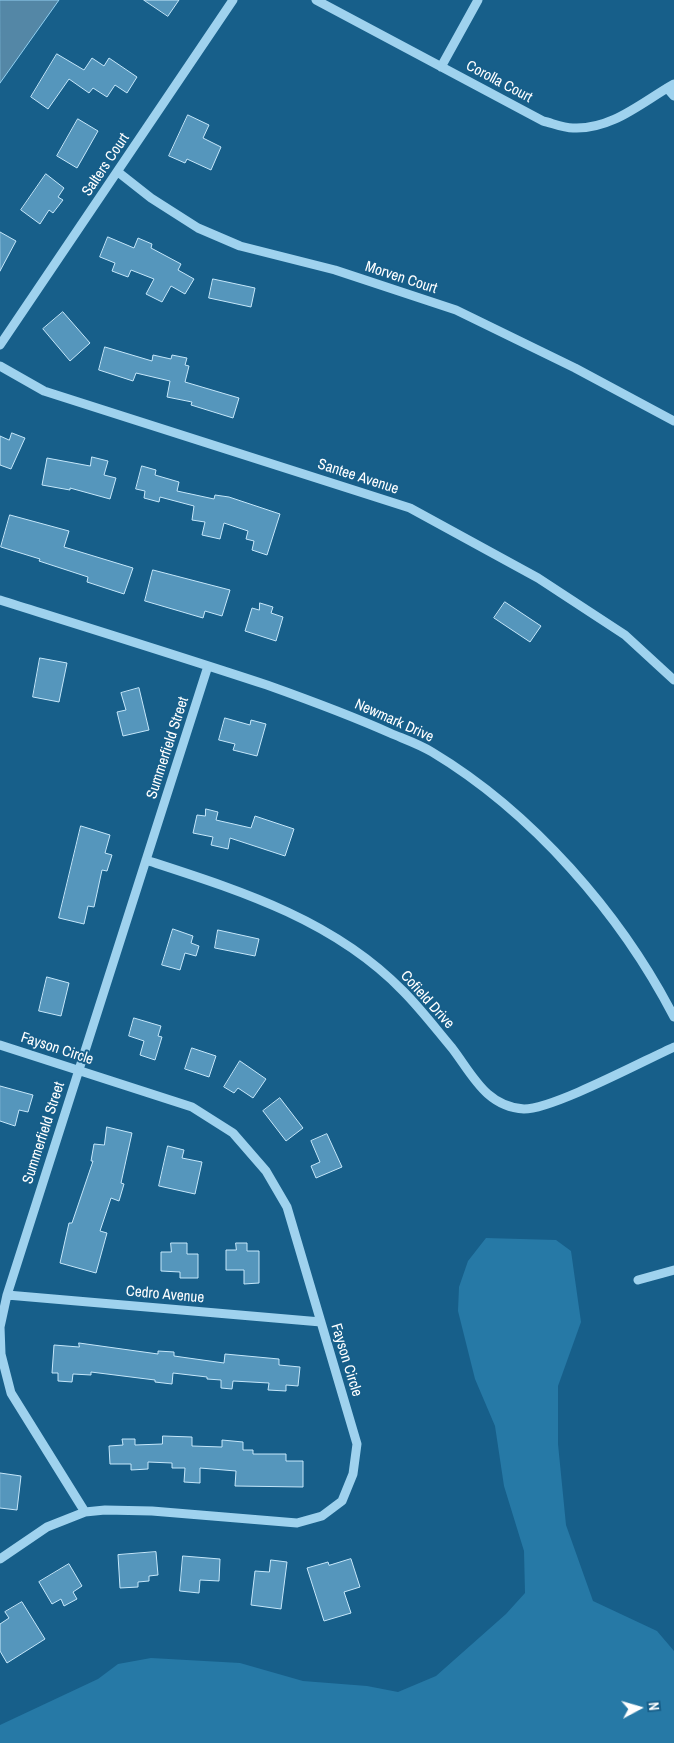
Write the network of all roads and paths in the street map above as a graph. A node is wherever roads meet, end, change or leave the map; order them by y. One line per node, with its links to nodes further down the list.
1 (233, 0): 7 (street, Salters Court)
2 (316, 0): 4 (street, Corolla Court)
3 (478, 0): 4 (street)
4 (441, 67): 5 (street, Corolla Court)
5 (670, 86): 6 (street)
6 (674, 96)
7 (118, 172): 8 (street, Salters Court); 10 (street, Morven Court)
8 (0, 345)
9 (0, 366): 13 (street, Santee Avenue)
10 (674, 421)
11 (0, 600): 12 (street, Newmark Drive)
12 (208, 666): 14 (street, Summerfield Street); 15 (street, Newmark Drive)
13 (674, 680)
14 (146, 860): 17 (street, Cofield Drive); 18 (street, Summerfield Street)
15 (674, 1017)
16 (0, 1045): 18 (street, Fayson Circle)
17 (674, 1048)
18 (78, 1070): 21 (street, Summerfield Street); 22 (street, Fayson Circle)
19 (674, 1270): 20 (street)
20 (638, 1280)
21 (7, 1295): 22 (street, Cedro Avenue); 23 (street, Summerfield Street)
22 (321, 1322): 23 (street, Fayson Circle)
23 (85, 1512): 24 (street, Fayson Circle)
24 (0, 1559)

